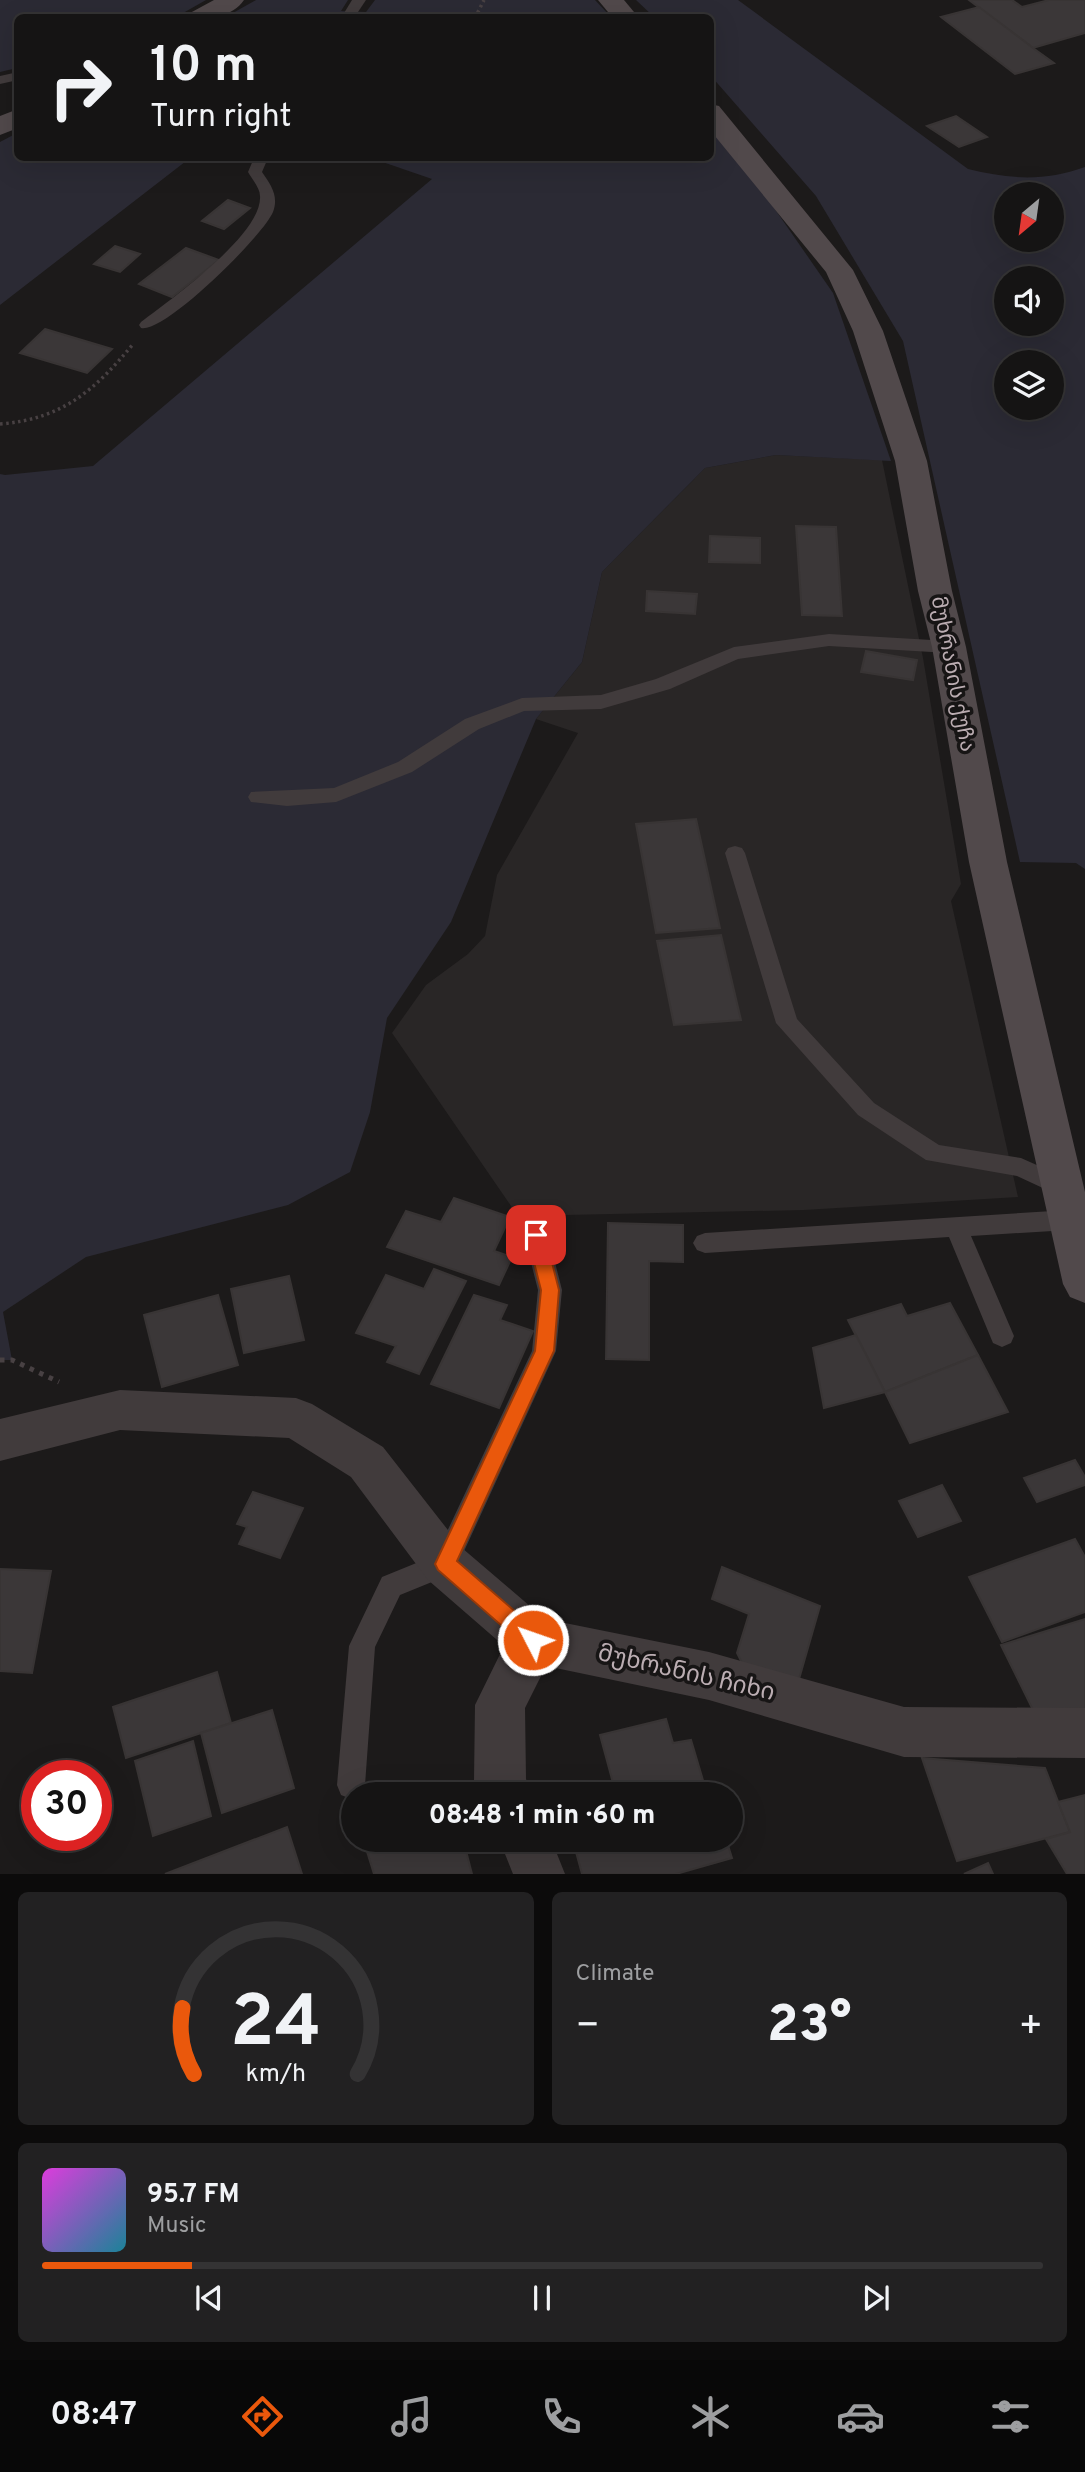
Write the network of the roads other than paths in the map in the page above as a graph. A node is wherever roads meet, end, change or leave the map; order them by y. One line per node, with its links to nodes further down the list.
1 (232, 0): 3 (street)
2 (610, 0): 4 (street)
3 (207, 14)
4 (623, 14)
5 (714, 117): 8 (street, მუხრანის ქუჩა)
6 (260, 161): 7 (lane)
7 (147, 325)
8 (949, 647): 9 (lane); 11 (street, მუხრანის ქუჩა)
9 (258, 797)
10 (735, 853): 11 (lane)
11 (1071, 1199): 12 (lane); 15 (street, მუხრანის ქუჩა)
12 (956, 1227): 14 (lane); 16 (lane)
13 (536, 1235): 18 (lane)
14 (705, 1243)
15 (1085, 1284)
16 (1002, 1336)
17 (0, 1440): 18 (street, მუხრანის ჩიხი)
18 (445, 1564): 19 (street, მუხრანის ჩიხი); 21 (lane)
19 (533, 1640): 20 (street, მუხრანის ჩიხი); 22 (street)
20 (1085, 1733)
21 (351, 1782)
22 (500, 1782)
23 (530, 1852): 24 (street)
24 (539, 1874)

